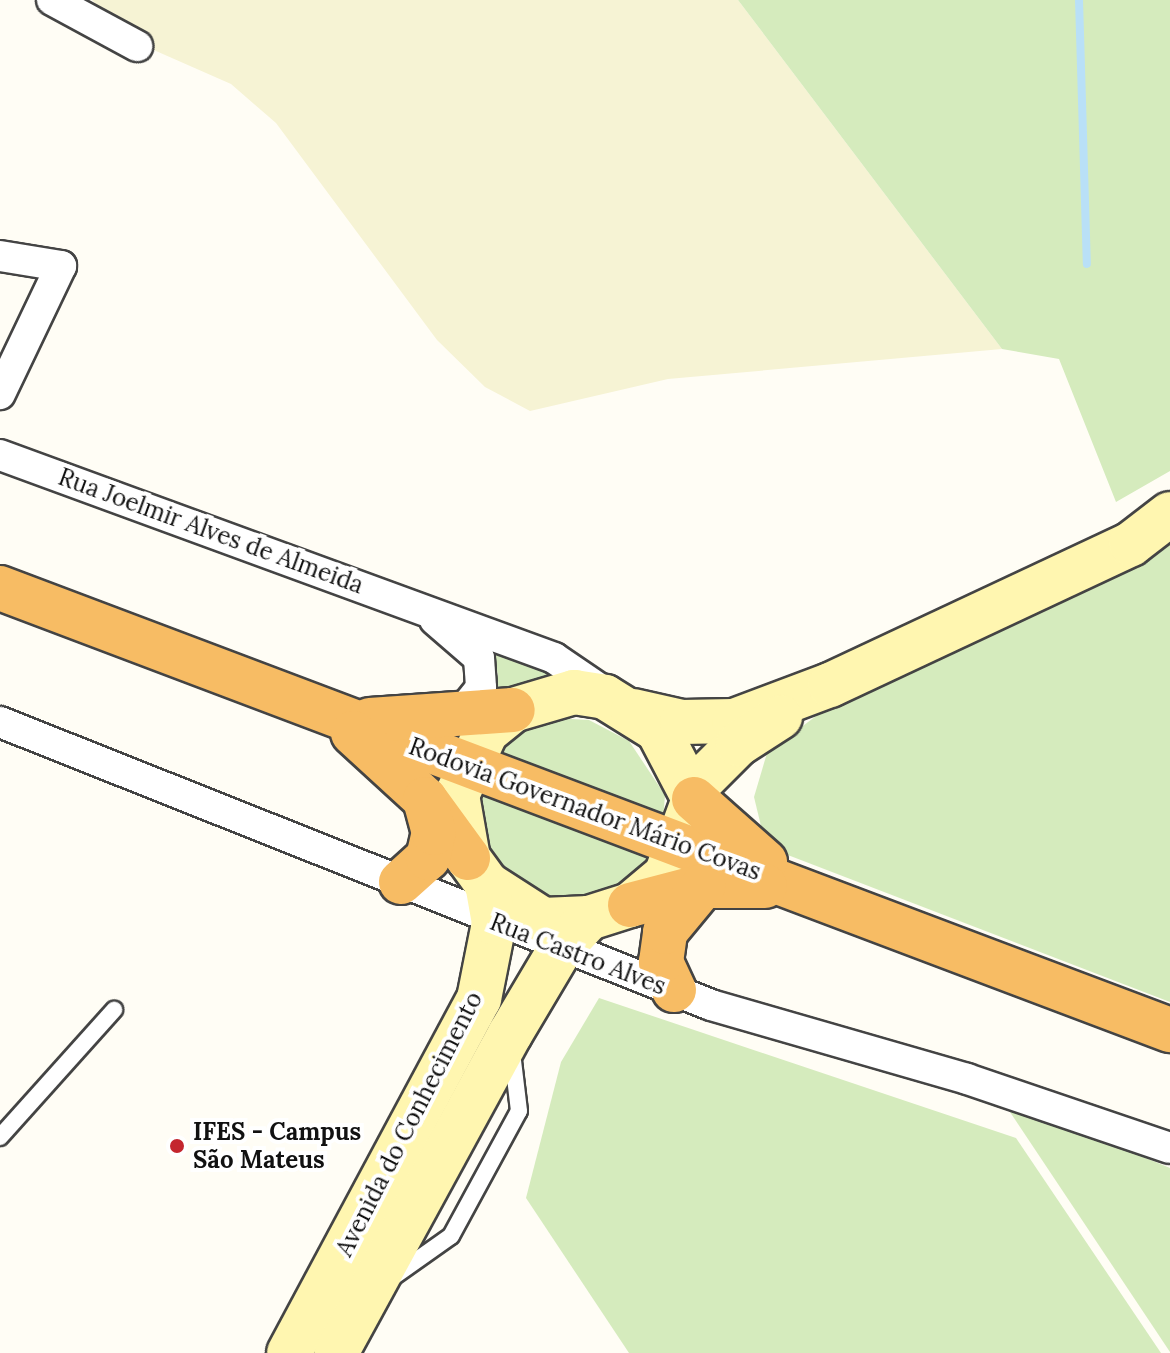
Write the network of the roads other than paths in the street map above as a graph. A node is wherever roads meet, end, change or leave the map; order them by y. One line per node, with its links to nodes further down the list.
1 (52, 0): 2 (street)
2 (137, 46)
3 (0, 256): 4 (street)
4 (0, 394)
5 (0, 455): 8 (street, Rua Joelmir Alves de Almeida)
6 (1170, 514): 9 (main road)
7 (0, 588): 13 (highway, Rodovia Governador Mário Covas)
8 (422, 608): 11 (street, Rua Joelmir Alves de Almeida); 12 (street, Rua Joelmir Alves de Almeida)
9 (830, 685): 11 (main road); 16 (main road)
10 (513, 710): 11 (main road); 12 (highway); 15 (main road)
11 (631, 710): 16 (main road)
12 (456, 719): 13 (highway)
13 (339, 720): 15 (highway, Rodovia Governador Mário Covas); 17 (highway)
14 (0, 722): 19 (street, Rua Castro Alves)
15 (465, 765): 18 (highway, Rodovia Governador Mário Covas); 22 (main road)
16 (694, 794): 18 (main road); 21 (highway)
17 (425, 799): 19 (highway); 22 (highway)
18 (683, 845): 21 (highway, Rodovia Governador Mário Covas); 23 (main road)
19 (401, 882): 22 (street, Rua Castro Alves)
20 (703, 886): 21 (highway); 23 (highway); 25 (highway)
21 (799, 887): 27 (highway, Rodovia Governador Mário Covas)
22 (483, 888): 24 (main road); 30 (main road, Avenida do Conhecimento)
23 (630, 905): 24 (main road)
24 (575, 933): 25 (street, Rua Castro Alves); 31 (main road, Avenida do Conhecimento)
25 (674, 990): 29 (street, Rua Castro Alves)
26 (114, 1010): 28 (lane)
27 (1170, 1030)
28 (0, 1137)
29 (1170, 1148)
30 (289, 1353)
31 (336, 1353)

